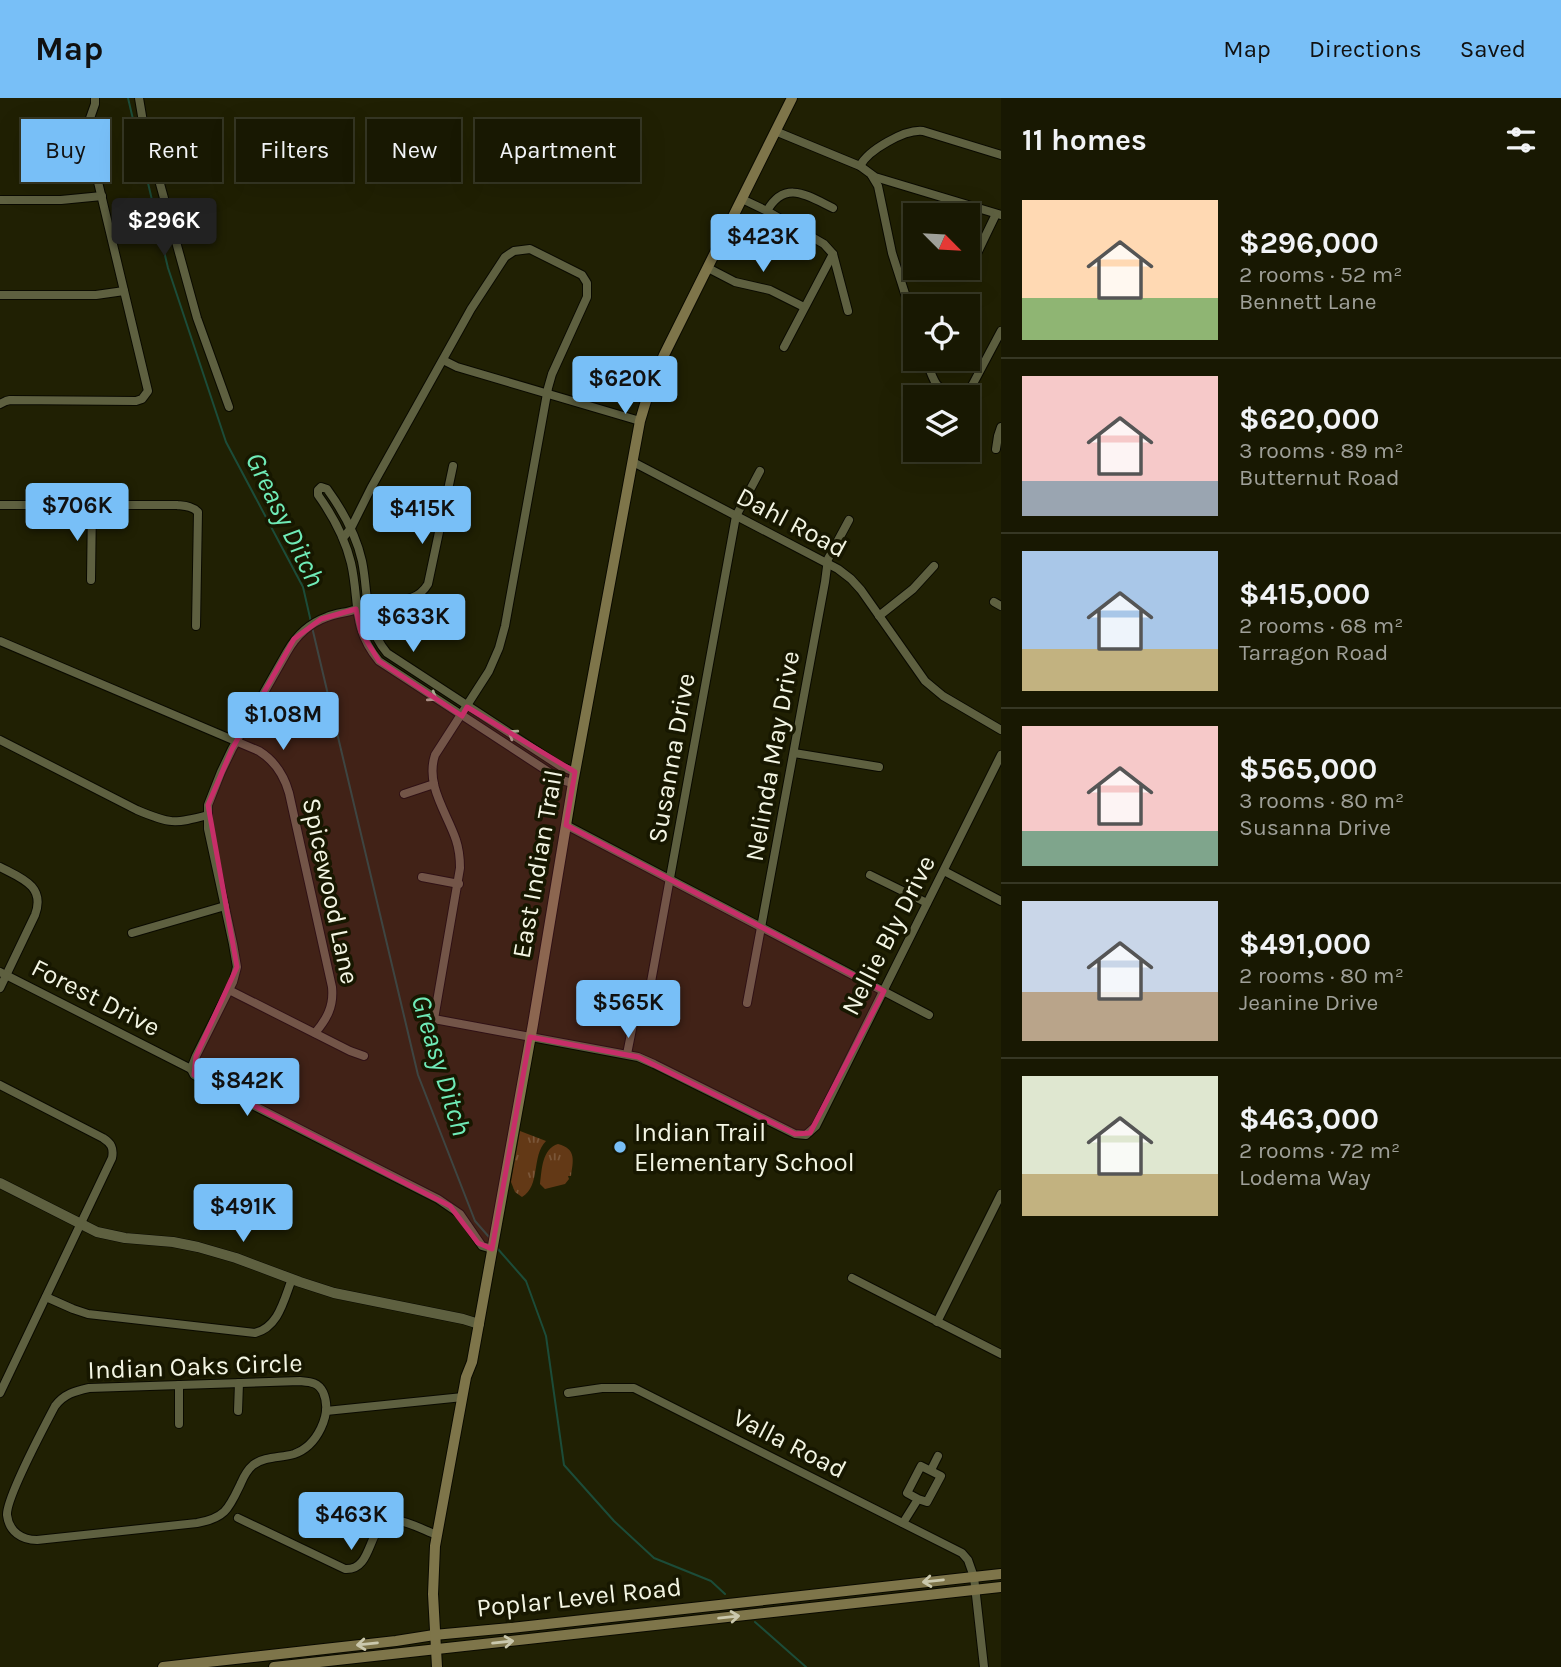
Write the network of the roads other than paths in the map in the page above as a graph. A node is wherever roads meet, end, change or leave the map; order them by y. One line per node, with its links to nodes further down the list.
1 (95, 98): 8 (street)
2 (139, 98): 28 (street)
3 (792, 98): 4 (main road, East Indian Trail)
4 (775, 131): 6 (street); 9 (main road, East Indian Trail)
5 (1001, 155): 6 (street)
6 (860, 166): 7 (street)
7 (872, 176): 13 (street); 18 (street)
8 (102, 196): 10 (street); 17 (street)
9 (741, 199): 12 (street); 16 (main road, East Indian Trail)
10 (0, 200)
11 (833, 208): 12 (street)
12 (767, 211): 15 (street)
13 (998, 214): 14 (street)
14 (980, 249)
15 (832, 254): 20 (street); 21 (street)
16 (708, 268): 20 (street); 29 (main road, East Indian Trail)
17 (124, 291): 19 (street); 27 (street)
18 (905, 294)
19 (0, 296)
20 (804, 307): 23 (street)
21 (848, 311)
22 (1001, 331): 25 (street)
23 (784, 347)
24 (443, 360): 26 (street); 26 (street); 39 (street)
25 (972, 385)
26 (547, 393): 29 (street); 49 (street)
27 (1, 404)
28 (229, 407)
29 (640, 421): 32 (main road, East Indian Trail)
30 (1001, 427): 31 (street)
31 (996, 449)
32 (633, 462): 37 (street, Dahl Road); 57 (main road, East Indian Trail)
33 (453, 466): 44 (street)
34 (760, 471): 37 (street, Susanna Drive)
35 (0, 505): 36 (street)
36 (92, 505): 43 (street); 47 (street)
37 (736, 516): 41 (street, Dahl Road); 66 (street, Susanna Drive)
38 (849, 520): 41 (street, Nelinda May Drive)
39 (351, 528): 40 (street); 40 (street); 44 (street)
40 (343, 538): 45 (street)
41 (827, 564): 46 (street, Dahl Road); 54 (street, Nelinda May Drive)
42 (934, 566): 46 (street)
43 (91, 580)
44 (367, 604): 45 (street); 49 (street)
45 (356, 609): 50 (street, one-way to 50); 53 (street)
46 (880, 615): 51 (street, Dahl Road)
47 (196, 626)
48 (0, 641): 53 (street, Spicewood Lane)
49 (467, 707): 50 (street); 57 (street, one-way to 49)
50 (462, 716): 57 (street); 58 (street)
51 (1001, 730)
52 (0, 740): 60 (street)
53 (236, 741): 60 (street); 79 (street, Spicewood Lane)
54 (794, 752): 56 (street); 71 (street, Nelinda May Drive)
55 (1001, 755): 63 (street, Nellie Bly Drive)
56 (879, 768)
57 (574, 777): 61 (main road, East Indian Trail)
58 (434, 784): 59 (street); 67 (street)
59 (404, 794)
60 (208, 815): 70 (street)
61 (566, 825): 66 (street); 80 (main road, East Indian Trail)
62 (0, 867): 73 (street)
63 (944, 871): 68 (street); 69 (street, Nellie Bly Drive)
64 (870, 875): 69 (street)
65 (422, 877): 67 (street)
66 (670, 878): 71 (street); 81 (street, Susanna Drive)
67 (458, 884): 80 (street)
68 (1001, 901)
69 (927, 903): 76 (street, Nellie Bly Drive)
70 (225, 906): 72 (street); 75 (street)
71 (762, 927): 76 (street); 77 (street, Nelinda May Drive)
72 (132, 933)
73 (3, 973): 74 (street); 83 (street, Forest Drive)
74 (0, 988)
75 (229, 990): 79 (street); 83 (street)
76 (884, 991): 78 (street); 81 (street, Nellie Bly Drive)
77 (747, 1003)
78 (929, 1015)
79 (316, 1033): 82 (street)
80 (531, 1037): 81 (street); 88 (main road, East Indian Trail)
81 (627, 1055)
82 (364, 1056)
83 (191, 1069): 88 (street, Forest Drive)
84 (0, 1085): 87 (street)
85 (0, 1183): 87 (street)
86 (1001, 1194): 92 (street)
87 (81, 1224): 90 (street); 91 (street)
88 (492, 1249): 93 (main road, East Indian Trail)
89 (852, 1278): 92 (street)
90 (292, 1279): 91 (street); 93 (street)
91 (46, 1297): 97 (street)
92 (937, 1322): 94 (street)
93 (479, 1324): 99 (main road, East Indian Trail)
94 (1001, 1354)
95 (239, 1384): 96 (street, Indian Oaks Circle); 100 (street); 101 (street, Indian Oaks Circle)
96 (179, 1385): 101 (street, Indian Oaks Circle); 102 (street)
97 (0, 1393)
98 (568, 1393): 107 (street, Valla Road)
99 (463, 1397): 101 (street); 108 (main road, East Indian Trail)
100 (238, 1411)
101 (326, 1411)
102 (179, 1424)
103 (938, 1455): 104 (street)
104 (931, 1470): 105 (street); 105 (street)
105 (918, 1499): 107 (street)
106 (238, 1518): 108 (street)
107 (903, 1523): 110 (street, Valla Road)
108 (437, 1535): 113 (main road, East Indian Trail)
109 (1001, 1574): 110 (main road, Poplar Level Road)
110 (974, 1577): 112 (street); 113 (main road, Poplar Level Road, one-way to 113)
111 (1001, 1587): 112 (main road, Poplar Level Road)
112 (975, 1590): 114 (main road, Poplar Level Road, one-way to 112); 118 (street)
113 (434, 1635): 114 (main road, East Indian Trail); 115 (main road, Poplar Level Road, one-way to 115)
114 (435, 1649): 116 (main road, Poplar Level Road); 117 (main road, East Indian Trail)
115 (163, 1667)
116 (274, 1667)
117 (437, 1667)
118 (984, 1667)

